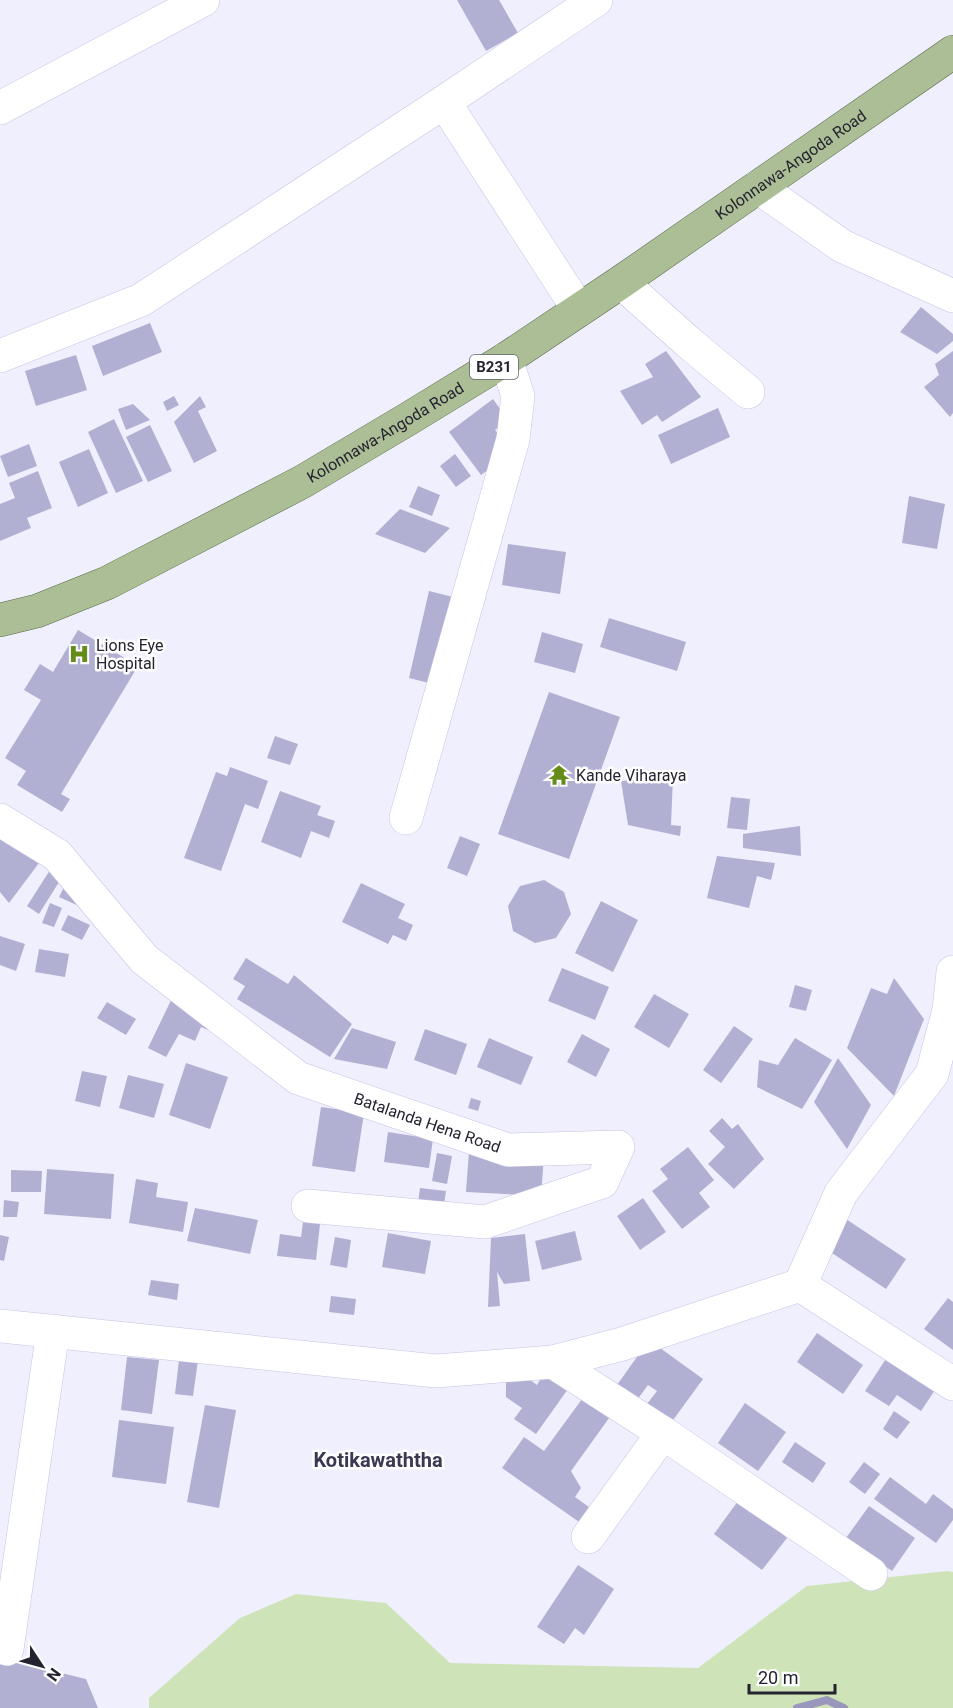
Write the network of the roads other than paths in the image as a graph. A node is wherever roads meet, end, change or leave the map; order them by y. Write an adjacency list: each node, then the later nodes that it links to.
1 (203, 0): 5 (street)
2 (596, 0): 4 (street)
3 (953, 52): 6 (main road, Kolonnawa-Angoda Road / B231)
4 (444, 102): 11 (street); 12 (street)
5 (0, 108)
6 (758, 187): 8 (street); 9 (main road, Kolonnawa-Angoda Road / B231)
7 (953, 277): 8 (street)
8 (913, 278): 10 (street)
9 (621, 282): 11 (main road, Kolonnawa-Angoda Road / B231); 14 (street)
10 (953, 296)
11 (579, 310): 13 (main road, Kolonnawa-Angoda Road / B231)
12 (0, 356)
13 (506, 359): 15 (main road, Kolonnawa-Angoda Road / B231); 16 (street)
14 (748, 392)
15 (0, 620)
16 (406, 818)
17 (0, 820): 19 (street, Batalanda Hena Road)
18 (953, 972): 20 (street)
19 (308, 1206)
20 (800, 1285): 23 (street); 24 (street)
21 (0, 1326): 22 (street)
22 (53, 1331): 23 (street); 28 (street)
23 (553, 1362): 25 (street)
24 (953, 1384)
25 (663, 1433): 26 (street); 27 (street)
26 (588, 1537)
27 (871, 1574)
28 (7, 1649)

